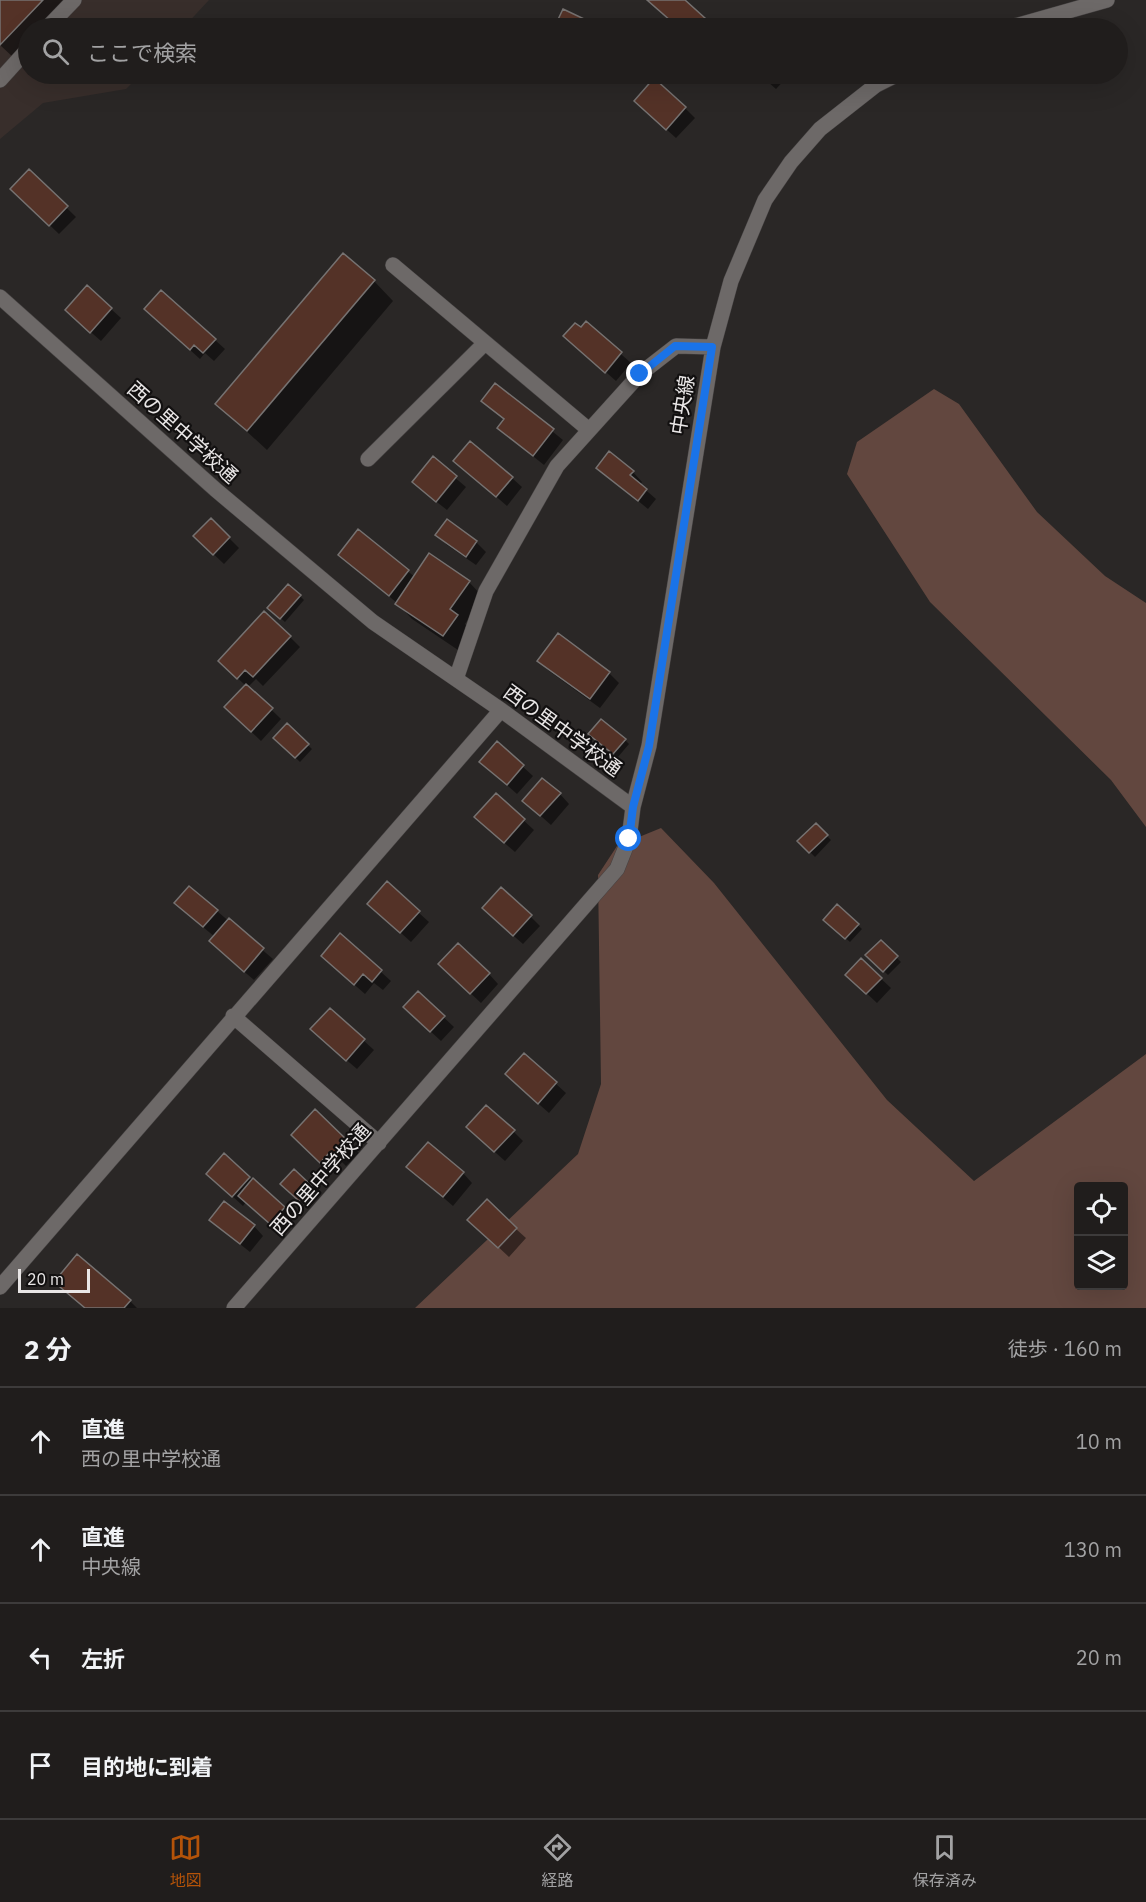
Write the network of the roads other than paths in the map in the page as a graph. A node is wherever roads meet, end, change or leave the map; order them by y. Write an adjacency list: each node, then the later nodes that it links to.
1 (74, 0): 3 (street)
2 (1107, 0): 4 (street)
3 (57, 18)
4 (1043, 18)
5 (18, 60): 6 (street)
6 (0, 80)
7 (878, 84): 11 (street, 中央線)
8 (393, 265): 10 (street)
9 (0, 297): 14 (street, 西の里中学校通)
10 (485, 343): 12 (street); 13 (street)
11 (712, 347): 12 (street); 16 (street, 中央線)
12 (589, 430): 14 (street)
13 (368, 459)
14 (456, 679): 15 (street, 西の里中学校通)
15 (501, 710): 16 (street, 西の里中学校通); 17 (street)
16 (633, 807): 18 (street, 西の里中学校通)
17 (233, 1016): 18 (street); 19 (street)
18 (379, 1143): 20 (street, 西の里中学校通)
19 (0, 1287)
20 (234, 1308)

